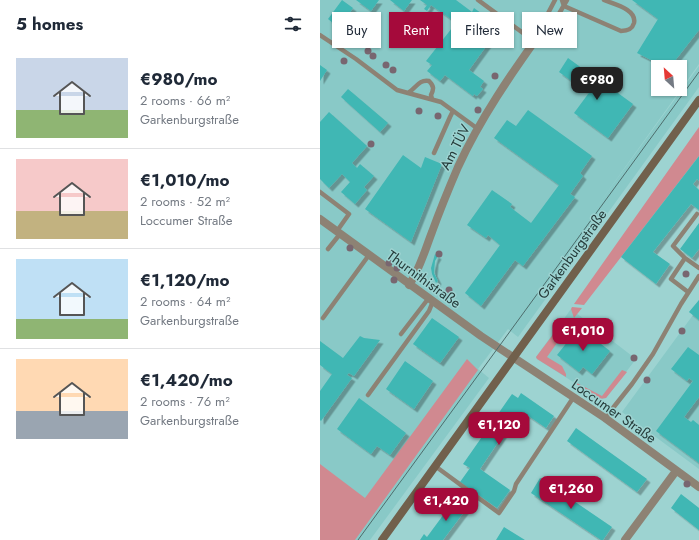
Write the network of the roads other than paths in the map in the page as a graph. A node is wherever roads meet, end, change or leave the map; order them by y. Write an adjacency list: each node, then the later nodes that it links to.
1 (478, 0): 9 (lane)
2 (555, 0): 7 (lane)
3 (562, 0): 6 (lane)
4 (567, 0): 6 (lane)
5 (604, 0): 6 (lane)
6 (564, 6): 8 (lane)
7 (549, 12)
8 (561, 12)
9 (522, 33)
10 (320, 35): 12 (lane)
11 (530, 48): 16 (street, Am TÜV)
12 (408, 93): 13 (lane); 13 (lane)
13 (432, 99): 15 (lane)
14 (699, 100): 32 (main road, Garkenburgstraße)
15 (453, 111): 16 (lane); 17 (lane)
16 (478, 129): 27 (street, Am TÜV)
17 (434, 153)
18 (320, 192): 21 (lane)
19 (697, 214): 24 (lane)
20 (320, 219): 21 (street, Thurnithistraße)
21 (338, 232): 22 (lane); 23 (street, Thurnithistraße)
22 (328, 249)
23 (369, 255): 27 (street, Thurnithistraße); 30 (lane)
24 (685, 258): 25 (lane); 28 (lane)
25 (699, 268)
26 (699, 276): 28 (lane)
27 (409, 285): 29 (street, Thurnithistraße)
28 (688, 292): 35 (lane)
29 (430, 300): 31 (lane); 32 (street, Thurnithistraße); 33 (lane)
30 (323, 318)
31 (402, 334)
32 (513, 358): 34 (street, Loccumer Straße); 36 (main road, Garkenburgstraße)
33 (368, 395)
34 (573, 398): 35 (street, Loccumer Straße); 36 (lane)
35 (605, 418): 37 (street, Loccumer Straße)
36 (435, 466): 39 (main road, Garkenburgstraße)
37 (676, 471): 38 (street, Loccumer Straße); 40 (street)
38 (699, 487)
39 (382, 540)
40 (625, 540)

